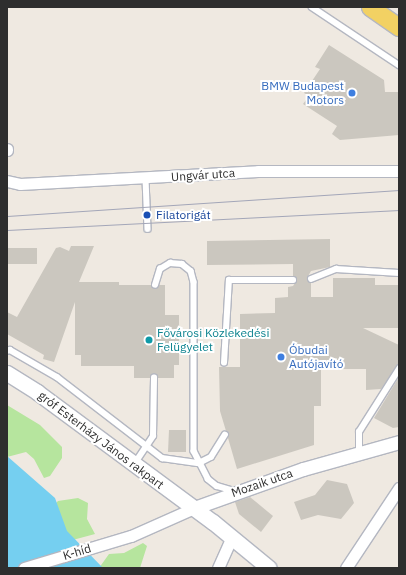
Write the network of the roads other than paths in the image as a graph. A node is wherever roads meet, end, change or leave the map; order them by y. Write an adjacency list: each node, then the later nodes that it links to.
1 (312, 7): 4 (lane)
2 (370, 7): 3 (main road)
3 (399, 27)
4 (399, 64)
5 (399, 171): 6 (street, Ungvár utca)
6 (146, 179): 7 (street, Ungvár utca); 8 (lane)
7 (7, 181)
8 (148, 229)
9 (399, 273): 10 (lane)
10 (311, 279)
11 (293, 280): 14 (lane)
12 (155, 285): 22 (lane)
13 (7, 351): 20 (lane)
14 (224, 363)
15 (399, 369): 21 (lane)
16 (7, 373): 23 (main road, gróf Esterházy János rakpart)
17 (154, 378): 20 (lane)
18 (225, 435): 22 (lane)
19 (399, 445): 21 (street, Mozaik utca)
20 (148, 447): 22 (lane); 23 (lane)
21 (359, 453): 25 (street, Mozaik utca)
22 (199, 463): 25 (lane)
23 (133, 464): 26 (main road, gróf Esterházy János rakpart)
24 (399, 488): 32 (street)
25 (236, 492): 26 (street, Mozaik utca)
26 (194, 508): 27 (street, Mozaik utca); 28 (main road, gróf Esterházy János rakpart)
27 (131, 536): 29 (street, K-híd)
28 (232, 538): 30 (street); 31 (main road, gróf Esterházy János rakpart)
29 (24, 568)
30 (218, 568)
31 (269, 568)
32 (346, 568)

